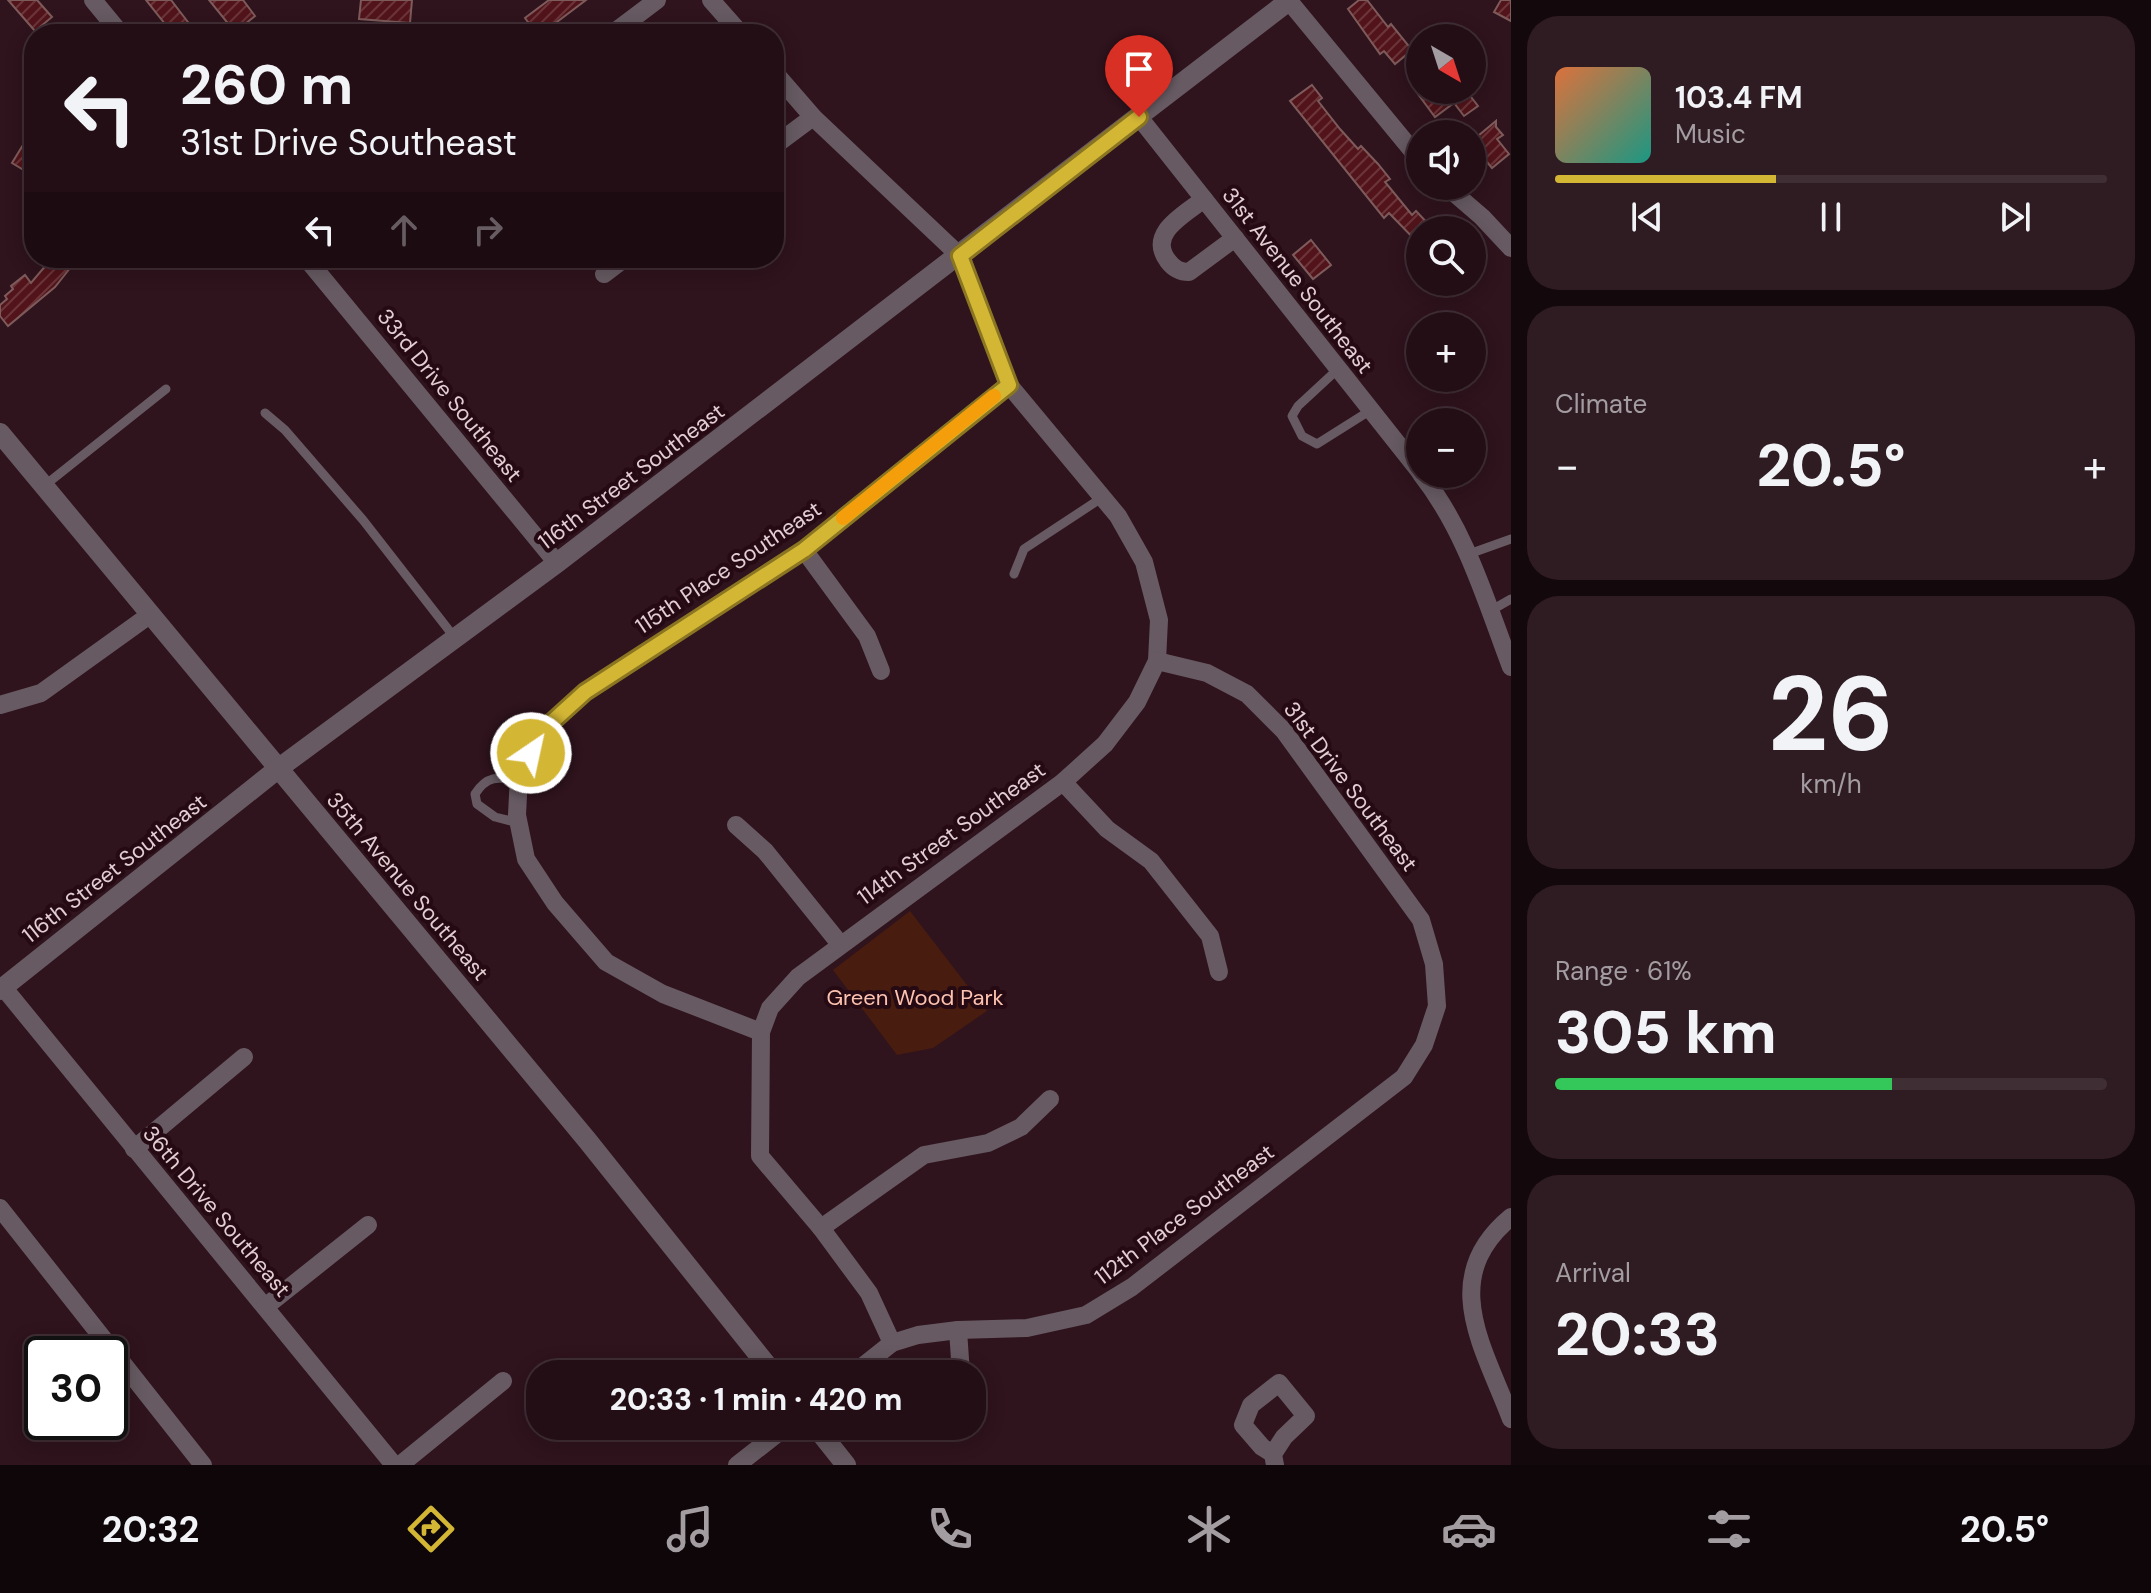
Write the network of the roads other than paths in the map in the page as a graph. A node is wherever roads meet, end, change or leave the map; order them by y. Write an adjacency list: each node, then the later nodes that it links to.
1 (93, 0): 5 (street)
2 (657, 0): 6 (street)
3 (711, 0): 7 (street)
4 (1290, 1): 10 (street, 116th Street Southeast); 12 (street)
5 (113, 24)
6 (625, 24)
7 (732, 24)
8 (784, 84): 9 (street)
9 (813, 117): 11 (street); 17 (street)
10 (1139, 117): 13 (street, 31st Avenue Southeast); 17 (street, 116th Street Southeast)
11 (784, 139)
12 (1406, 143)
13 (1204, 199): 15 (street, 31st Avenue Southeast); 15 (street)
14 (1462, 200): 16 (street)
15 (1235, 238): 21 (street, 31st Avenue Southeast)
16 (1511, 248)
17 (960, 256): 22 (street); 34 (street, 116th Street Southeast)
18 (314, 268): 34 (street, 33rd Drive Southeast)
19 (612, 268): 20 (street)
20 (604, 274)
21 (1338, 369): 24 (street, 31st Avenue Southeast); 24 (lane)
22 (1009, 385): 30 (street); 32 (street, 115th Place Southeast)
23 (166, 389): 28 (lane)
24 (1371, 410): 27 (street, 31st Avenue Southeast)
25 (265, 413): 39 (lane)
26 (0, 433): 28 (street, 35th Avenue Southeast)
27 (1406, 454)
28 (44, 486): 38 (street, 35th Avenue Southeast)
29 (1430, 488): 33 (street, 31st Avenue Southeast)
30 (1103, 497): 35 (lane); 40 (street)
31 (1511, 539): 33 (lane)
32 (804, 550): 42 (street); 45 (street, 115th Place Southeast)
33 (1469, 554): 37 (street, 31st Avenue Southeast)
34 (557, 563): 39 (street, 116th Street Southeast)
35 (1014, 574)
36 (1511, 599): 37 (lane)
37 (1490, 611): 41 (street, 31st Avenue Southeast)
38 (151, 614): 43 (street); 44 (street, 35th Avenue Southeast)
39 (455, 638): 44 (street, 116th Street Southeast)
40 (1157, 661): 46 (street, 114th Street Southeast); 52 (street, 31st Drive Southeast)
41 (1511, 667)
42 (881, 671)
43 (0, 705)
44 (279, 768): 51 (street, 116th Street Southeast); 64 (street, 35th Avenue Southeast)
45 (519, 780): 47 (street, 115th Place Southeast); 47 (lane)
46 (1063, 782): 49 (street, 114th Street Southeast); 50 (street)
47 (518, 819): 53 (street, 115th Place Southeast)
48 (736, 825): 49 (street)
49 (840, 944): 53 (street, 114th Street Southeast)
50 (1219, 972)
51 (2, 988): 56 (street, 36th Drive Southeast)
52 (1437, 1006): 62 (street, 112th Place Southeast)
53 (761, 1032): 60 (street)
54 (244, 1057): 56 (street)
55 (1050, 1099): 60 (street)
56 (134, 1149): 61 (street, 36th Drive Southeast)
57 (0, 1208): 71 (street)
58 (1511, 1217): 68 (street)
59 (368, 1225): 61 (street)
60 (821, 1228): 63 (street)
61 (265, 1307): 72 (street, 36th Drive Southeast)
62 (958, 1330): 63 (street, 112th Place Southeast); 66 (street)
63 (892, 1343): 65 (street, 112th Place Southeast)
64 (763, 1360)
65 (871, 1360)
66 (960, 1360)
67 (503, 1381): 72 (street)
68 (1511, 1419)
69 (769, 1440): 73 (street)
70 (826, 1440): 74 (street)
71 (203, 1465)
72 (397, 1465)
73 (737, 1465)
74 (846, 1465)

